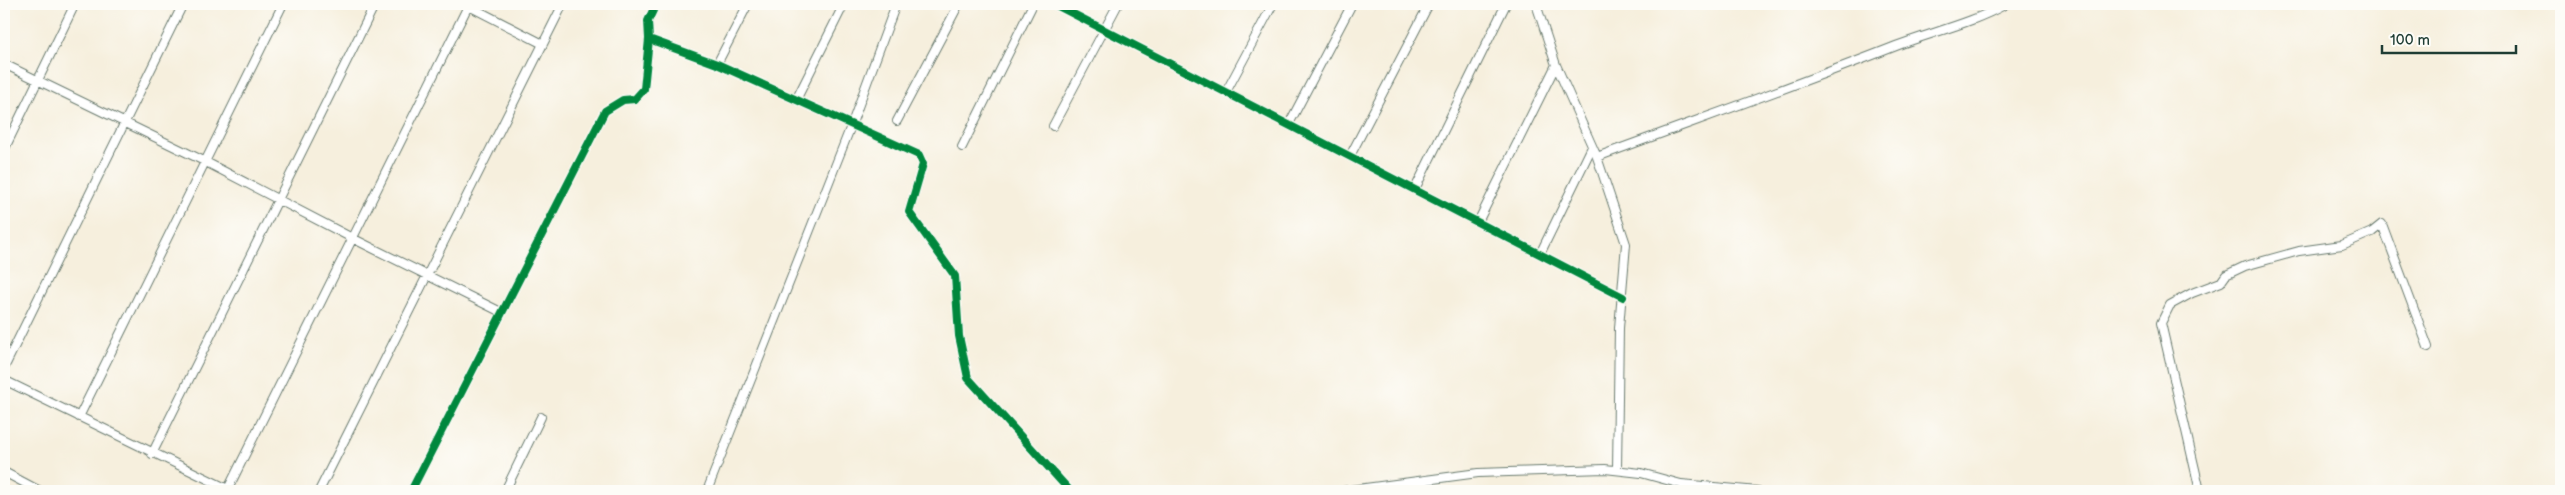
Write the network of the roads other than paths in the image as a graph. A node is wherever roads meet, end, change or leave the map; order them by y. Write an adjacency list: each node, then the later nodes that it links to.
1 (75, 4): 27 (street)
2 (183, 4): 31 (street)
3 (283, 4): 40 (street)
4 (375, 4): 42 (street)
5 (468, 4): 23 (street); 44 (street)
6 (563, 4): 23 (street)
7 (656, 4): 22 (street)
8 (748, 4): 25 (street)
9 (844, 4): 29 (street)
10 (896, 4): 33 (street)
11 (958, 4): 30 (street)
12 (1033, 4): 35 (street)
13 (1054, 4): 21 (street)
14 (1118, 4): 21 (street)
15 (1273, 4): 28 (street)
16 (1352, 4): 32 (street)
17 (1429, 4): 38 (street)
18 (1506, 4): 41 (street)
19 (1536, 4): 26 (street)
20 (2006, 4): 39 (street)
21 (1105, 30): 28 (street); 34 (street)
22 (649, 39): 25 (street); 48 (street)
23 (543, 44): 46 (street)
24 (4, 64): 27 (street)
25 (718, 64): 29 (street)
26 (1556, 65): 36 (street); 43 (street)
27 (37, 80): 31 (street); 37 (street)
28 (1226, 92): 32 (street)
29 (796, 100): 33 (street)
30 (897, 121)
31 (124, 124): 40 (street); 50 (street)
32 (1288, 124): 38 (street)
33 (851, 126): 63 (street); 64 (street)
34 (1053, 126)
35 (962, 147)
36 (1592, 147): 39 (street); 45 (street)
37 (4, 150)
38 (1350, 156): 41 (street)
39 (1597, 157): 47 (street)
40 (204, 161): 42 (street); 52 (street)
41 (1415, 189): 43 (street)
42 (276, 199): 44 (street); 54 (street)
43 (1478, 222): 45 (street)
44 (354, 239): 46 (street); 58 (street)
45 (1540, 254): 47 (street)
46 (428, 274): 48 (street); 60 (street)
47 (1623, 297): 55 (street)
48 (501, 312): 61 (street)
49 (2428, 347): 67 (street)
50 (4, 368)
51 (4, 380): 52 (street)
52 (78, 417): 54 (street)
53 (541, 418): 62 (street)
54 (152, 454): 58 (street)
55 (1617, 469): 65 (street); 66 (street)
56 (4, 472): 57 (street)
57 (30, 489): 59 (street)
58 (230, 490)
59 (40, 491)
60 (319, 491)
61 (411, 491)
62 (505, 491)
63 (707, 491)
64 (1070, 491)
65 (1343, 491)
66 (1758, 491)
67 (2200, 491)

